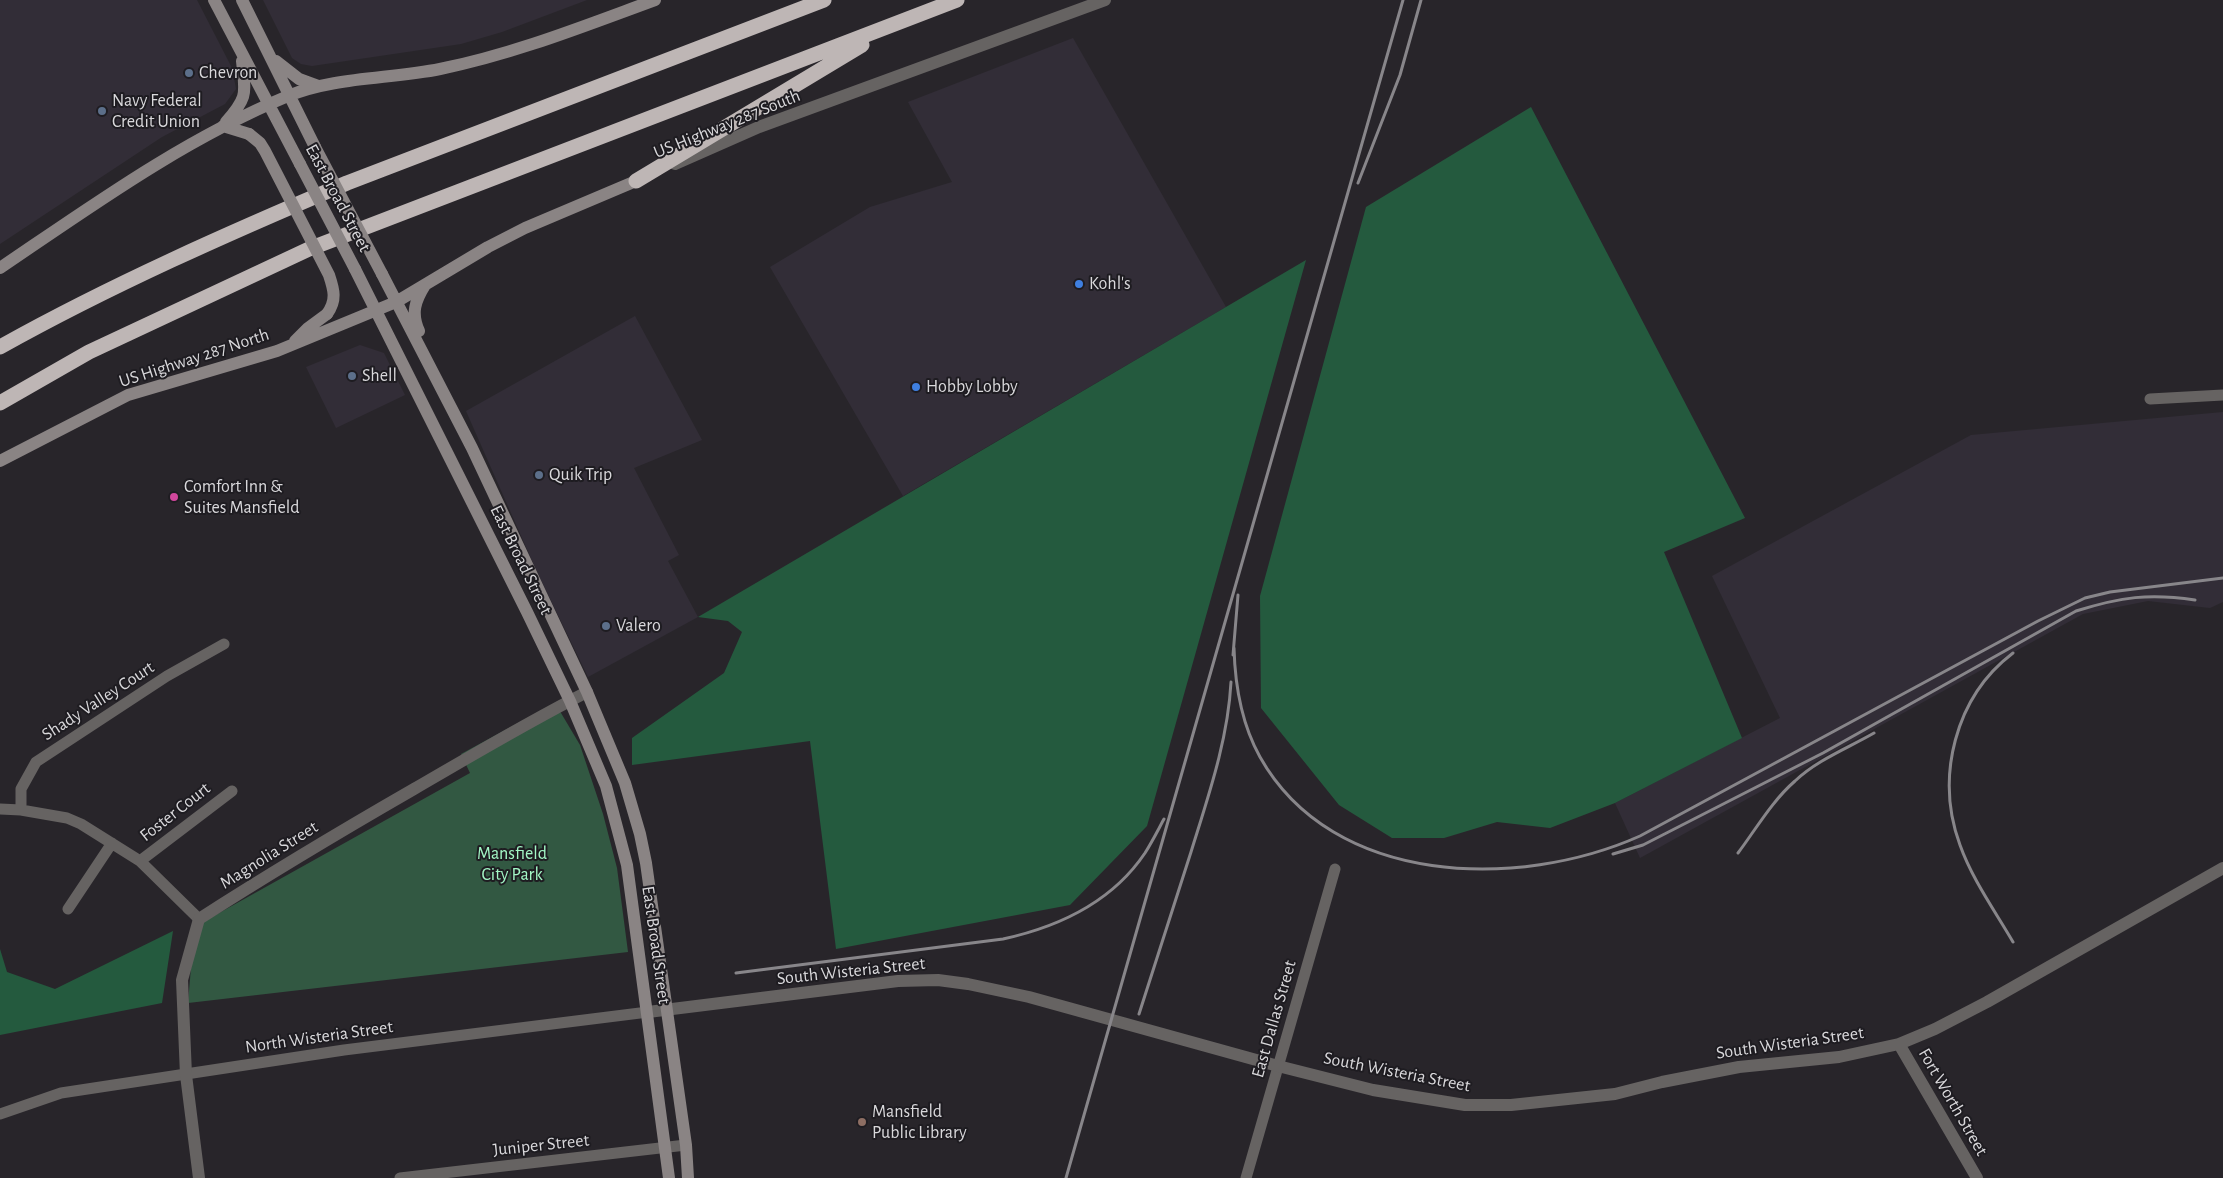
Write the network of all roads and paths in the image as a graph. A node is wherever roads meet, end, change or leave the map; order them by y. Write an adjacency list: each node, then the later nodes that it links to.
1 (214, 0): 8 (main road, East Broad Street)
2 (242, 0): 9 (main road, East Broad Street)
3 (655, 0): 10 (main road)
4 (824, 0): 20 (highway)
5 (957, 0): 7 (highway)
6 (1106, 0): 14 (street, US Highway 287 South)
7 (896, 24): 14 (highway); 24 (highway)
8 (241, 53): 12 (main road, East Broad Street); 13 (main road)
9 (271, 56): 10 (main road); 11 (main road, East Broad Street)
10 (318, 86): 11 (main road)
11 (288, 95): 12 (main road); 17 (main road, East Broad Street, bridge)
12 (269, 105): 13 (main road); 18 (main road, East Broad Street, bridge)
13 (223, 126): 15 (main road); 19 (main road, bridge)
14 (636, 181): 16 (main road, US Highway 287 South)
15 (0, 268)
16 (426, 283): 17 (main road, US Highway 287 South); 21 (main road)
17 (396, 302): 18 (main road, US Highway 287 South); 21 (main road, East Broad Street)
18 (376, 310): 19 (main road, US Highway 287 North); 26 (main road, East Broad Street)
19 (291, 345): 27 (main road, US Highway 287 North)
20 (0, 348)
21 (423, 351): 25 (main road, East Broad Street)
22 (2223, 395): 23 (street)
23 (2150, 399)
24 (0, 403)
25 (472, 448): 26 (main road); 28 (main road, East Broad Street)
26 (451, 458): 29 (main road, East Broad Street)
27 (0, 461)
28 (544, 603): 29 (main road); 31 (main road, East Broad Street)
29 (528, 612): 32 (main road, East Broad Street)
30 (224, 644): 37 (street, Shady Valley Court)
31 (587, 692): 32 (street, Magnolia Street); 33 (main road, East Broad Street)
32 (570, 701): 34 (main road, East Broad Street); 45 (street, Magnolia Street)
33 (625, 783): 34 (main road); 40 (main road, East Broad Street)
34 (606, 786): 41 (main road, East Broad Street)
35 (232, 791): 39 (street, Foster Court)
36 (0, 810): 37 (street)
37 (21, 810): 38 (street)
38 (112, 843): 39 (street); 44 (street)
39 (140, 861): 45 (street)
40 (646, 863): 41 (main road); 46 (main road, East Broad Street)
41 (628, 865): 47 (main road, East Broad Street)
42 (2223, 868): 48 (street, South Wisteria Street)
43 (1334, 869): 49 (street, East Dallas Street)
44 (68, 909)
45 (199, 920): 50 (street)
46 (666, 1010): 47 (street, South Wisteria Street); 49 (street, South Wisteria Street); 52 (main road, East Broad Street)
47 (648, 1012): 50 (street, North Wisteria Street); 53 (main road, East Broad Street)
48 (1899, 1044): 49 (street, South Wisteria Street); 59 (street, Fort Worth Street)
49 (1278, 1066): 58 (street, East Dallas Street)
50 (186, 1075): 51 (street, North Wisteria Street); 54 (street)
51 (0, 1114)
52 (686, 1145): 53 (street, Juniper Street); 57 (main road, East Broad Street)
53 (666, 1148): 55 (street, Juniper Street); 56 (main road, East Broad Street)
54 (199, 1178)
55 (400, 1178)
56 (669, 1178)
57 (688, 1178)
58 (1246, 1178)
59 (1977, 1178)

